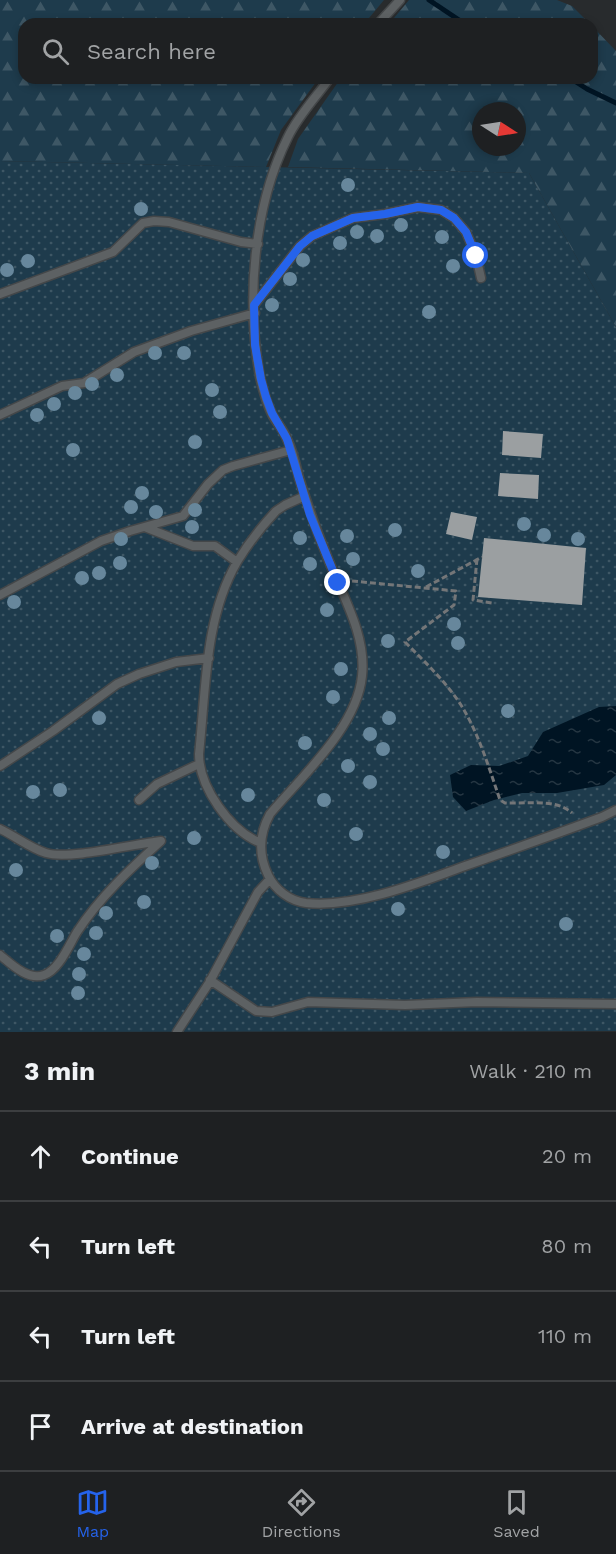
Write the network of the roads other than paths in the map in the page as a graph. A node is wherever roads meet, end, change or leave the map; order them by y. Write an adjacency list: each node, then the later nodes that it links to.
1 (400, 0): 2 (lane)
2 (384, 18)
3 (326, 84): 4 (lane)
4 (258, 244): 6 (lane); 7 (lane)
5 (480, 278): 7 (lane)
6 (0, 294)
7 (254, 309): 8 (lane); 9 (lane)
8 (0, 415)
9 (291, 450): 10 (lane); 11 (lane)
10 (305, 496): 12 (lane); 20 (lane)
11 (147, 528): 12 (lane); 13 (lane)
12 (237, 562): 14 (lane)
13 (0, 595)
14 (209, 658): 15 (lane); 16 (lane)
15 (199, 764): 17 (lane); 20 (lane)
16 (0, 766)
17 (139, 800)
18 (616, 810): 21 (lane)
19 (0, 829): 22 (lane)
20 (261, 843): 21 (lane)
21 (270, 879): 23 (lane)
22 (0, 955)
23 (210, 980): 24 (lane); 25 (lane)
24 (616, 1004)
25 (177, 1032)

